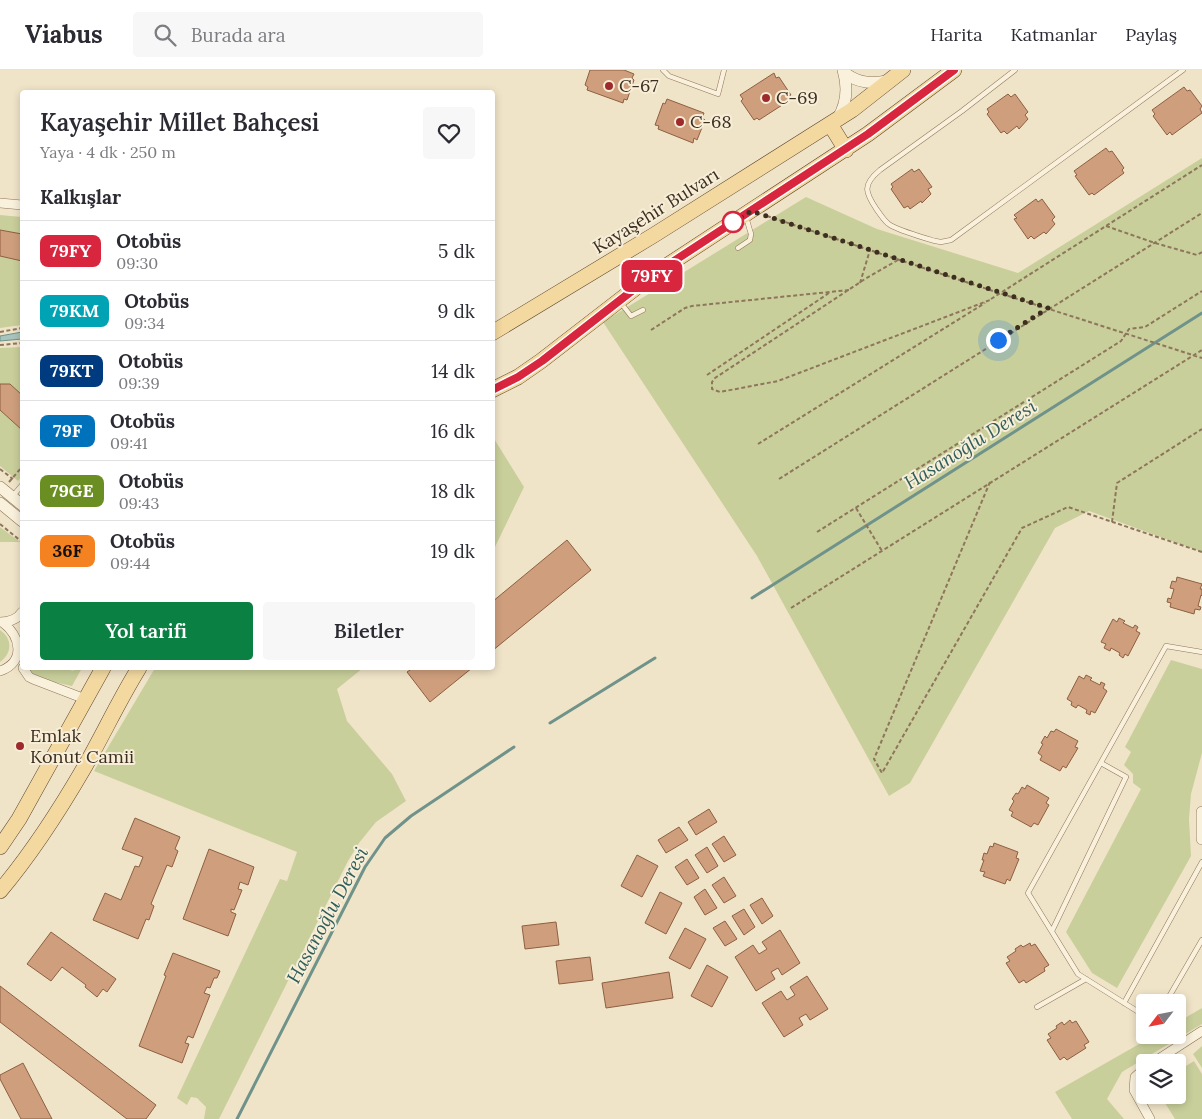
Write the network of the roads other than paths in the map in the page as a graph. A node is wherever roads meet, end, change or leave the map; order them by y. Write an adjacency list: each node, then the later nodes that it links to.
1 (663, 70): 2 (lane)
2 (724, 70)
3 (903, 70): 8 (main road, Kayaşehir Bulvarı)
4 (954, 70): 10 (main road)
5 (1015, 70): 6 (lane)
6 (1183, 70)
7 (844, 71): 8 (street); 9 (street)
8 (890, 80): 9 (main road, Kayaşehir Bulvarı)
9 (834, 121): 10 (main road); 17 (main road, Kayaşehir Bulvarı)
10 (846, 150): 13 (main road)
11 (0, 203): 12 (street)
12 (20, 205)
13 (748, 213): 14 (lane); 15 (main road)
14 (738, 248)
15 (619, 300): 16 (lane); 18 (main road)
16 (643, 310)
17 (495, 331)
18 (495, 388)
19 (20, 487): 21 (lane)
20 (1, 488): 21 (street)
21 (12, 497): 23 (street)
22 (0, 503): 24 (street)
23 (20, 503)
24 (20, 519)
25 (20, 614): 26 (street)
26 (1, 622): 27 (street)
27 (17, 651): 29 (street); 33 (street)
28 (1202, 652): 35 (lane)
29 (20, 658)
30 (25, 670): 34 (street)
31 (102, 670): 34 (main road)
32 (138, 670): 40 (main road)
33 (0, 671)
34 (85, 699): 38 (main road)
35 (1101, 763): 41 (lane); 41 (lane)
36 (1202, 812): 37 (street)
37 (1202, 839)
38 (0, 847)
39 (1202, 862): 45 (lane)
40 (0, 891)
41 (1052, 931): 43 (lane)
42 (1202, 940): 44 (lane)
43 (1086, 978): 45 (lane); 46 (lane)
44 (1171, 994)
45 (1124, 1003): 47 (lane)
46 (1038, 1008)
47 (1136, 1010)
48 (1202, 1031): 49 (street)
49 (1166, 1054)
50 (1136, 1076): 51 (street)
51 (1136, 1094)
52 (1142, 1104): 53 (street)
53 (1150, 1119)

